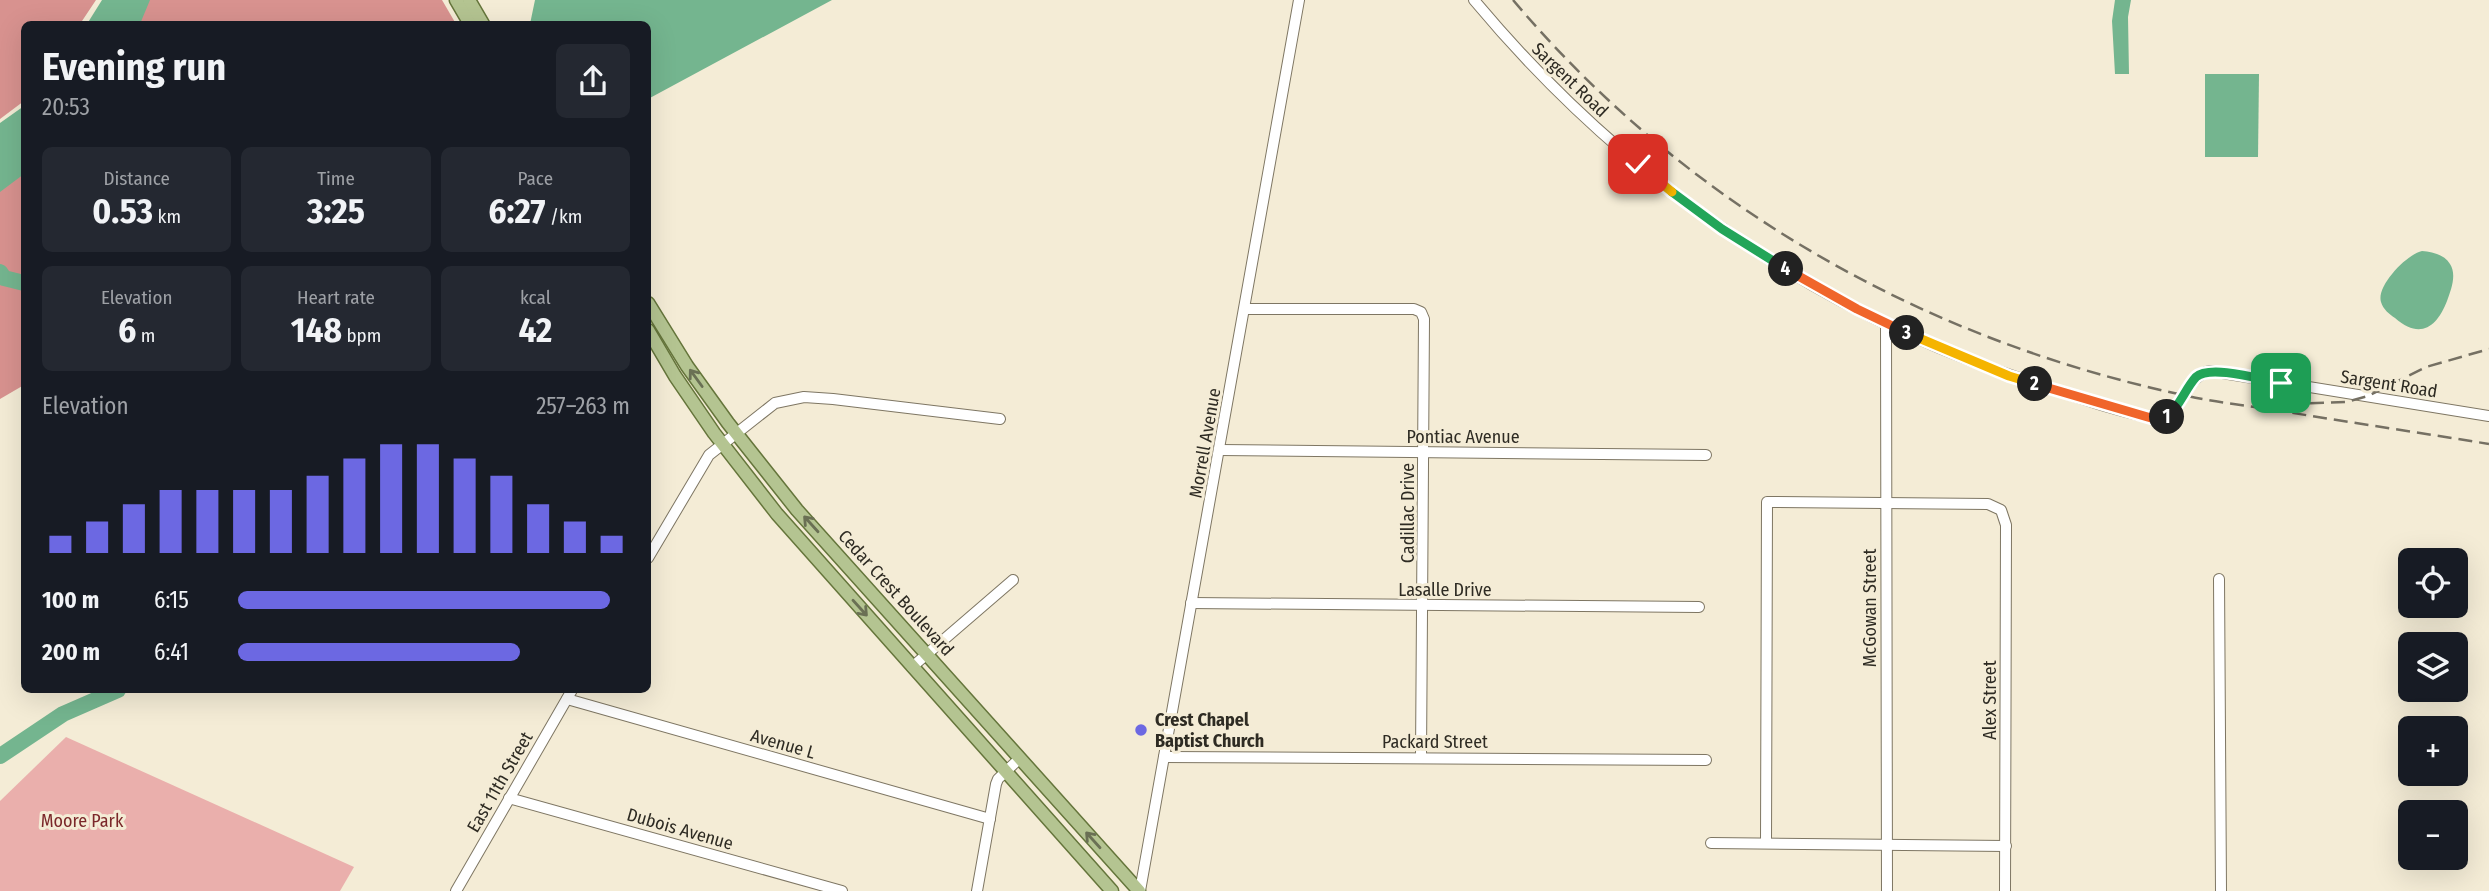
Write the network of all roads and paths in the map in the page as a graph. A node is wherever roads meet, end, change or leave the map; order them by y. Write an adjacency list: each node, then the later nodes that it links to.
1 (456, 0): 5 (main road)
2 (469, 0): 6 (main road)
3 (1299, 0): 8 (street, Morrell Avenue)
4 (1474, 0): 9 (street, Sargent Road)
5 (468, 21)
6 (481, 21)
7 (651, 308): 13 (main road, Cedar Crest Boulevard, one-way to 7)
8 (1245, 309): 15 (street, Morrell Avenue); 16 (street, Cadillac Drive)
9 (1886, 324): 11 (street, Sargent Road); 18 (street, McGowan Street)
10 (651, 335): 14 (main road, Cedar Crest Boulevard)
11 (2489, 416)
12 (1000, 419): 13 (street)
13 (736, 433): 14 (street); 25 (main road, Cedar Crest Boulevard, one-way to 13)
14 (722, 443): 19 (street); 26 (main road, Cedar Crest Boulevard, one-way to 26)
15 (1220, 450): 16 (street, Pontiac Avenue); 22 (street, Morrell Avenue)
16 (1424, 452): 17 (street, Pontiac Avenue); 23 (street, Cadillac Drive)
17 (1706, 454)
18 (1886, 503): 36 (street); 37 (street, McGowan Street); 38 (street, Alex Street)
19 (651, 553)
20 (2219, 579): 46 (street)
21 (1013, 580): 25 (street)
22 (1191, 603): 23 (street, Lasalle Drive); 28 (street, Morrell Avenue)
23 (1424, 605): 24 (street, Lasalle Drive); 30 (street, Cadillac Drive)
24 (1699, 607)
25 (927, 653): 26 (street); 29 (main road, Cedar Crest Boulevard)
26 (912, 667): 32 (main road, Cedar Crest Boulevard)
27 (569, 694): 33 (street, East 11th Street); 34 (street, Avenue L)
28 (1164, 757): 30 (street, Packard Street); 43 (street, Morrell Avenue)
29 (1020, 758): 32 (street); 43 (main road, Cedar Crest Boulevard, one-way to 29)
30 (1421, 758): 31 (street, Packard Street)
31 (1706, 760)
32 (1005, 771): 34 (street); 42 (main road, Cedar Crest Boulevard)
33 (509, 798): 39 (street, East 11th Street); 40 (street, Dubois Avenue)
34 (990, 819): 41 (street)
35 (1711, 843): 36 (street)
36 (1766, 843): 37 (street)
37 (1886, 845): 38 (street); 44 (street, McGowan Street)
38 (2006, 846): 45 (street, Alex Street)
39 (456, 891)
40 (842, 891)
41 (977, 891)
42 (1112, 891)
43 (1139, 891)
44 (1887, 891)
45 (2005, 891)
46 (2221, 891)

